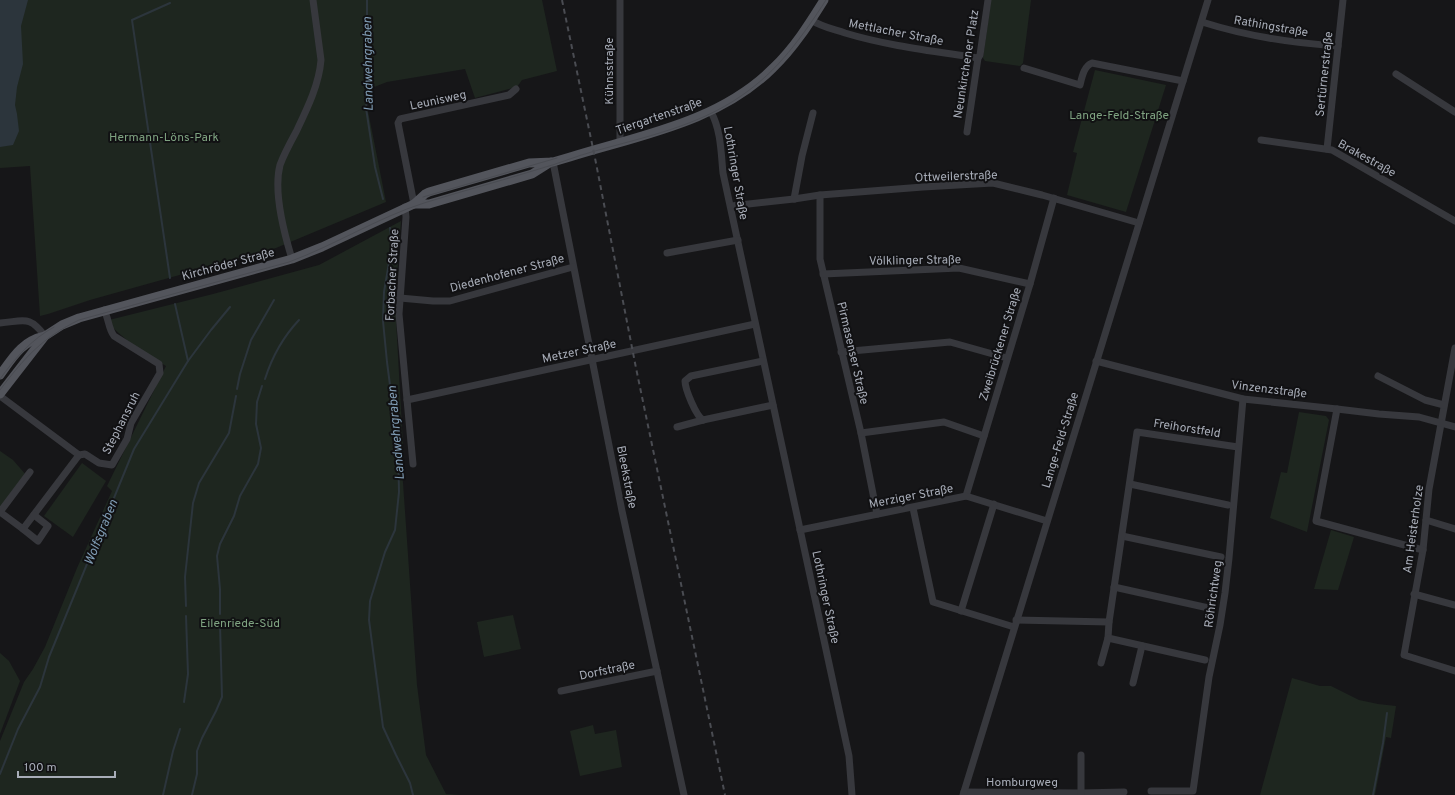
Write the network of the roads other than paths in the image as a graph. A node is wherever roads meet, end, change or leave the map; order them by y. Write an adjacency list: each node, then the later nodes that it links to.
1 (313, 0): 33 (street)
2 (620, 0): 20 (street, Kühnsstraße)
3 (824, 0): 7 (main road, Tiergartenstraße)
4 (988, 0): 10 (street, Neunkirchener Platz)
5 (1208, 0): 8 (street, Lange-Feld-Straße)
6 (1342, 0): 9 (street, Sertürnerstraße)
7 (811, 20): 10 (street, Mettlacher Straße); 15 (main road, Tiergartenstraße)
8 (1202, 22): 9 (street, Rathingstraße); 13 (street, Lange-Feld-Straße)
9 (1338, 46): 21 (street, Sertürnerstraße)
10 (978, 58): 18 (street, Neunkirchener Platz)
11 (1024, 68): 13 (street)
12 (1396, 74): 16 (street)
13 (1183, 81): 30 (street, Lange-Feld-Straße)
14 (516, 89): 26 (street, Leunisweg)
15 (711, 112): 20 (main road, Tiergartenstraße); 27 (street, Lothringer Straße)
16 (1455, 112)
17 (813, 113): 25 (street)
18 (966, 132)
19 (1260, 140): 21 (street, Brakestraße)
20 (620, 142): 22 (main road, Tiergartenstraße)
21 (1327, 149): 29 (street, Brakestraße)
22 (553, 162): 26 (main road, Tiergartenstraße); 34 (street, Bleekstraße)
23 (820, 195): 24 (street, Ottweilerstraße); 25 (street, Ottweilerstraße); 35 (street, Pirmasenser Straße)
24 (1054, 198): 30 (street, Ottweilerstraße); 36 (street, Zweibrückener Straße)
25 (794, 200): 27 (street, Ottweilerstraße)
26 (414, 204): 28 (main road, Kirchröder Straße)
27 (731, 206): 31 (street, Lothringer Straße)
28 (405, 207): 33 (main road, Kirchröder Straße); 37 (street, Forbacher Straße)
29 (1455, 221)
30 (1139, 223): 47 (street, Lange-Feld-Straße)
31 (738, 240): 32 (street); 40 (street, Lothringer Straße)
32 (668, 253)
33 (292, 259): 38 (main road, Kirchröder Straße)
34 (573, 267): 37 (street, Diedenhofener Straße); 45 (street, Bleekstraße)
35 (823, 274): 36 (street, Völklinger Straße); 43 (street, Pirmasenser Straße)
36 (1030, 284): 44 (street, Zweibrückener Straße)
37 (400, 298): 52 (street, Forbacher Straße)
38 (104, 310): 41 (main road, Kirchröder Straße); 63 (street, Stephansruh)
39 (0, 323): 41 (street)
40 (755, 324): 45 (street, Metzer Straße); 46 (street, Lothringer Straße)
41 (45, 336): 48 (main road, Kirchröder Straße); 50 (main road, Kirchröder Straße)
42 (1455, 348): 54 (street, Am Heisterholze)
43 (841, 352): 44 (street); 60 (street, Pirmasenser Straße)
44 (1007, 358): 61 (street, Zweibrückener Straße)
45 (592, 360): 52 (street, Metzer Straße); 94 (street, Bleekstraße)
46 (763, 361): 53 (street, Lothringer Straße); 56 (street)
47 (1096, 361): 51 (street, Vinzenzstraße); 75 (street, Lange-Feld-Straße)
48 (0, 375)
49 (1378, 376): 54 (street)
50 (0, 395): 63 (street, Stephansruh)
51 (1243, 399): 55 (street, Vinzenzstraße); 62 (street, Röhrichtweg)
52 (407, 400): 64 (street, Forbacher Straße)
53 (773, 405): 56 (street); 78 (street, Lothringer Straße)
54 (1444, 405): 57 (street, Am Heisterholze)
55 (1337, 409): 57 (street, Vinzenzstraße); 80 (street)
56 (703, 420): 58 (street)
57 (1441, 423): 59 (street, Vinzenzstraße); 74 (street, Am Heisterholze)
58 (677, 427)
59 (1455, 427)
60 (860, 433): 61 (street); 72 (street, Pirmasenser Straße)
61 (984, 436): 67 (street, Zweibrückener Straße)
62 (1238, 447): 66 (street, Freihorstfeld); 102 (street, Röhrichtweg)
63 (79, 455): 73 (street)
64 (414, 464)
65 (30, 472): 71 (street)
66 (1130, 484): 69 (street); 79 (street, Freihorstfeld)
67 (966, 496): 68 (street, Merziger Straße); 70 (street, Merziger Straße)
68 (994, 504): 75 (street, Merziger Straße); 86 (street)
69 (1228, 505)
70 (913, 508): 72 (street, Merziger Straße); 86 (street)
71 (0, 512): 76 (street)
72 (876, 514): 78 (street, Merziger Straße)
73 (34, 515): 76 (street); 76 (street)
74 (1426, 520): 77 (street); 80 (street, Am Heisterholze)
75 (1047, 521): 88 (street, Lange-Feld-Straße)
76 (22, 529)
77 (1455, 529)
78 (800, 530): 104 (street, Lothringer Straße)
79 (1122, 536): 81 (street); 82 (street, Freihorstfeld)
80 (1423, 550): 83 (street, Am Heisterholze)
81 (1221, 557)
82 (1114, 587): 85 (street); 87 (street, Freihorstfeld)
83 (1414, 594): 84 (street); 93 (street, Am Heisterholze)
84 (1455, 605)
85 (1213, 609)
86 (962, 611): 88 (street)
87 (1109, 622): 88 (street); 89 (street, Freihorstfeld)
88 (1015, 624): 100 (street, Lange-Feld-Straße)
89 (1108, 638): 90 (street); 92 (street, Freihorstfeld)
90 (1142, 646): 91 (street); 95 (street)
91 (1205, 660)
92 (1102, 663)
93 (1455, 670)
94 (657, 671): 96 (street, Dorfstraße); 103 (street, Bleekstraße)
95 (1133, 683)
96 (561, 691)
97 (1081, 755): 101 (street)
98 (1151, 791): 102 (street, Röhrichtweg)
99 (1124, 792): 101 (street, Homburgweg)
100 (963, 793): 101 (street, Homburgweg)
101 (1081, 793)
102 (1193, 793)
103 (684, 795)
104 (852, 795)

